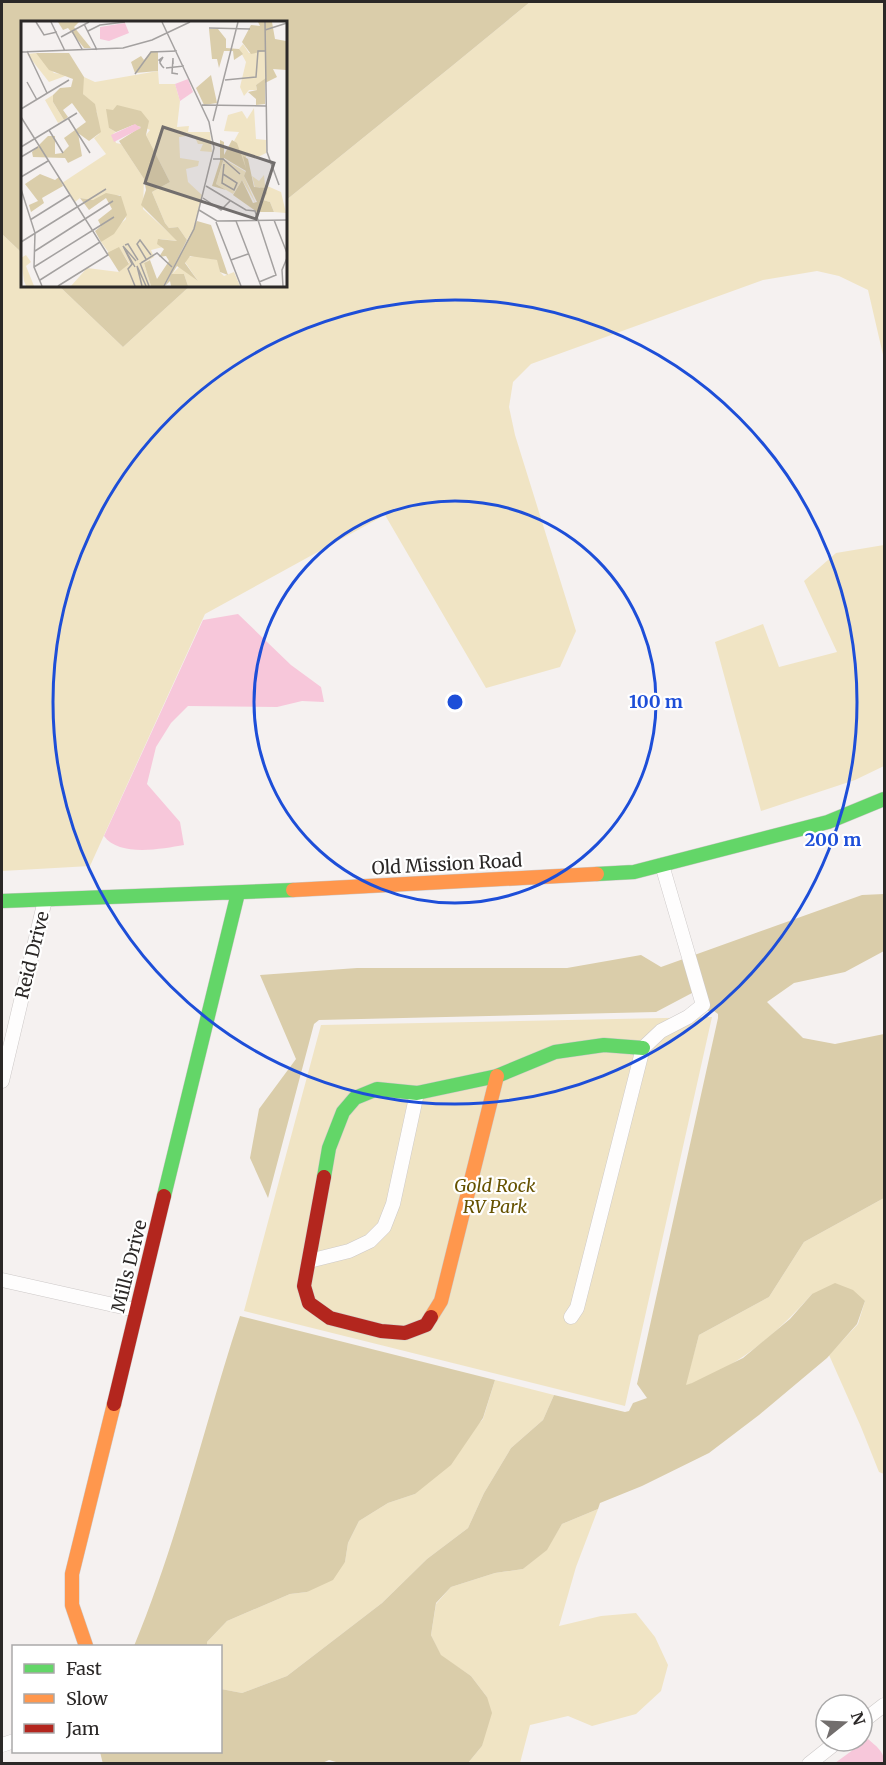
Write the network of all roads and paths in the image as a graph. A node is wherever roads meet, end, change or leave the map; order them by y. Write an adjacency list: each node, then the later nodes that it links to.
1 (885, 799): 2 (street, Old Mission Road)
2 (662, 864): 3 (street, Old Mission Road); 6 (street)
3 (238, 893): 4 (street, Old Mission Road); 12 (street, Mills Drive)
4 (45, 900): 5 (street, Old Mission Road); 8 (street, Reid Drive)
5 (2, 902)
6 (643, 1048): 7 (street); 13 (street)
7 (496, 1076): 9 (street); 10 (street)
8 (2, 1081)
9 (417, 1093): 10 (street); 10 (street)
10 (309, 1261)
11 (2, 1280): 12 (street)
12 (136, 1310): 14 (street, Mills Drive)
13 (571, 1317)
14 (85, 1645)
15 (822, 1753): 16 (street)
16 (808, 1764)

